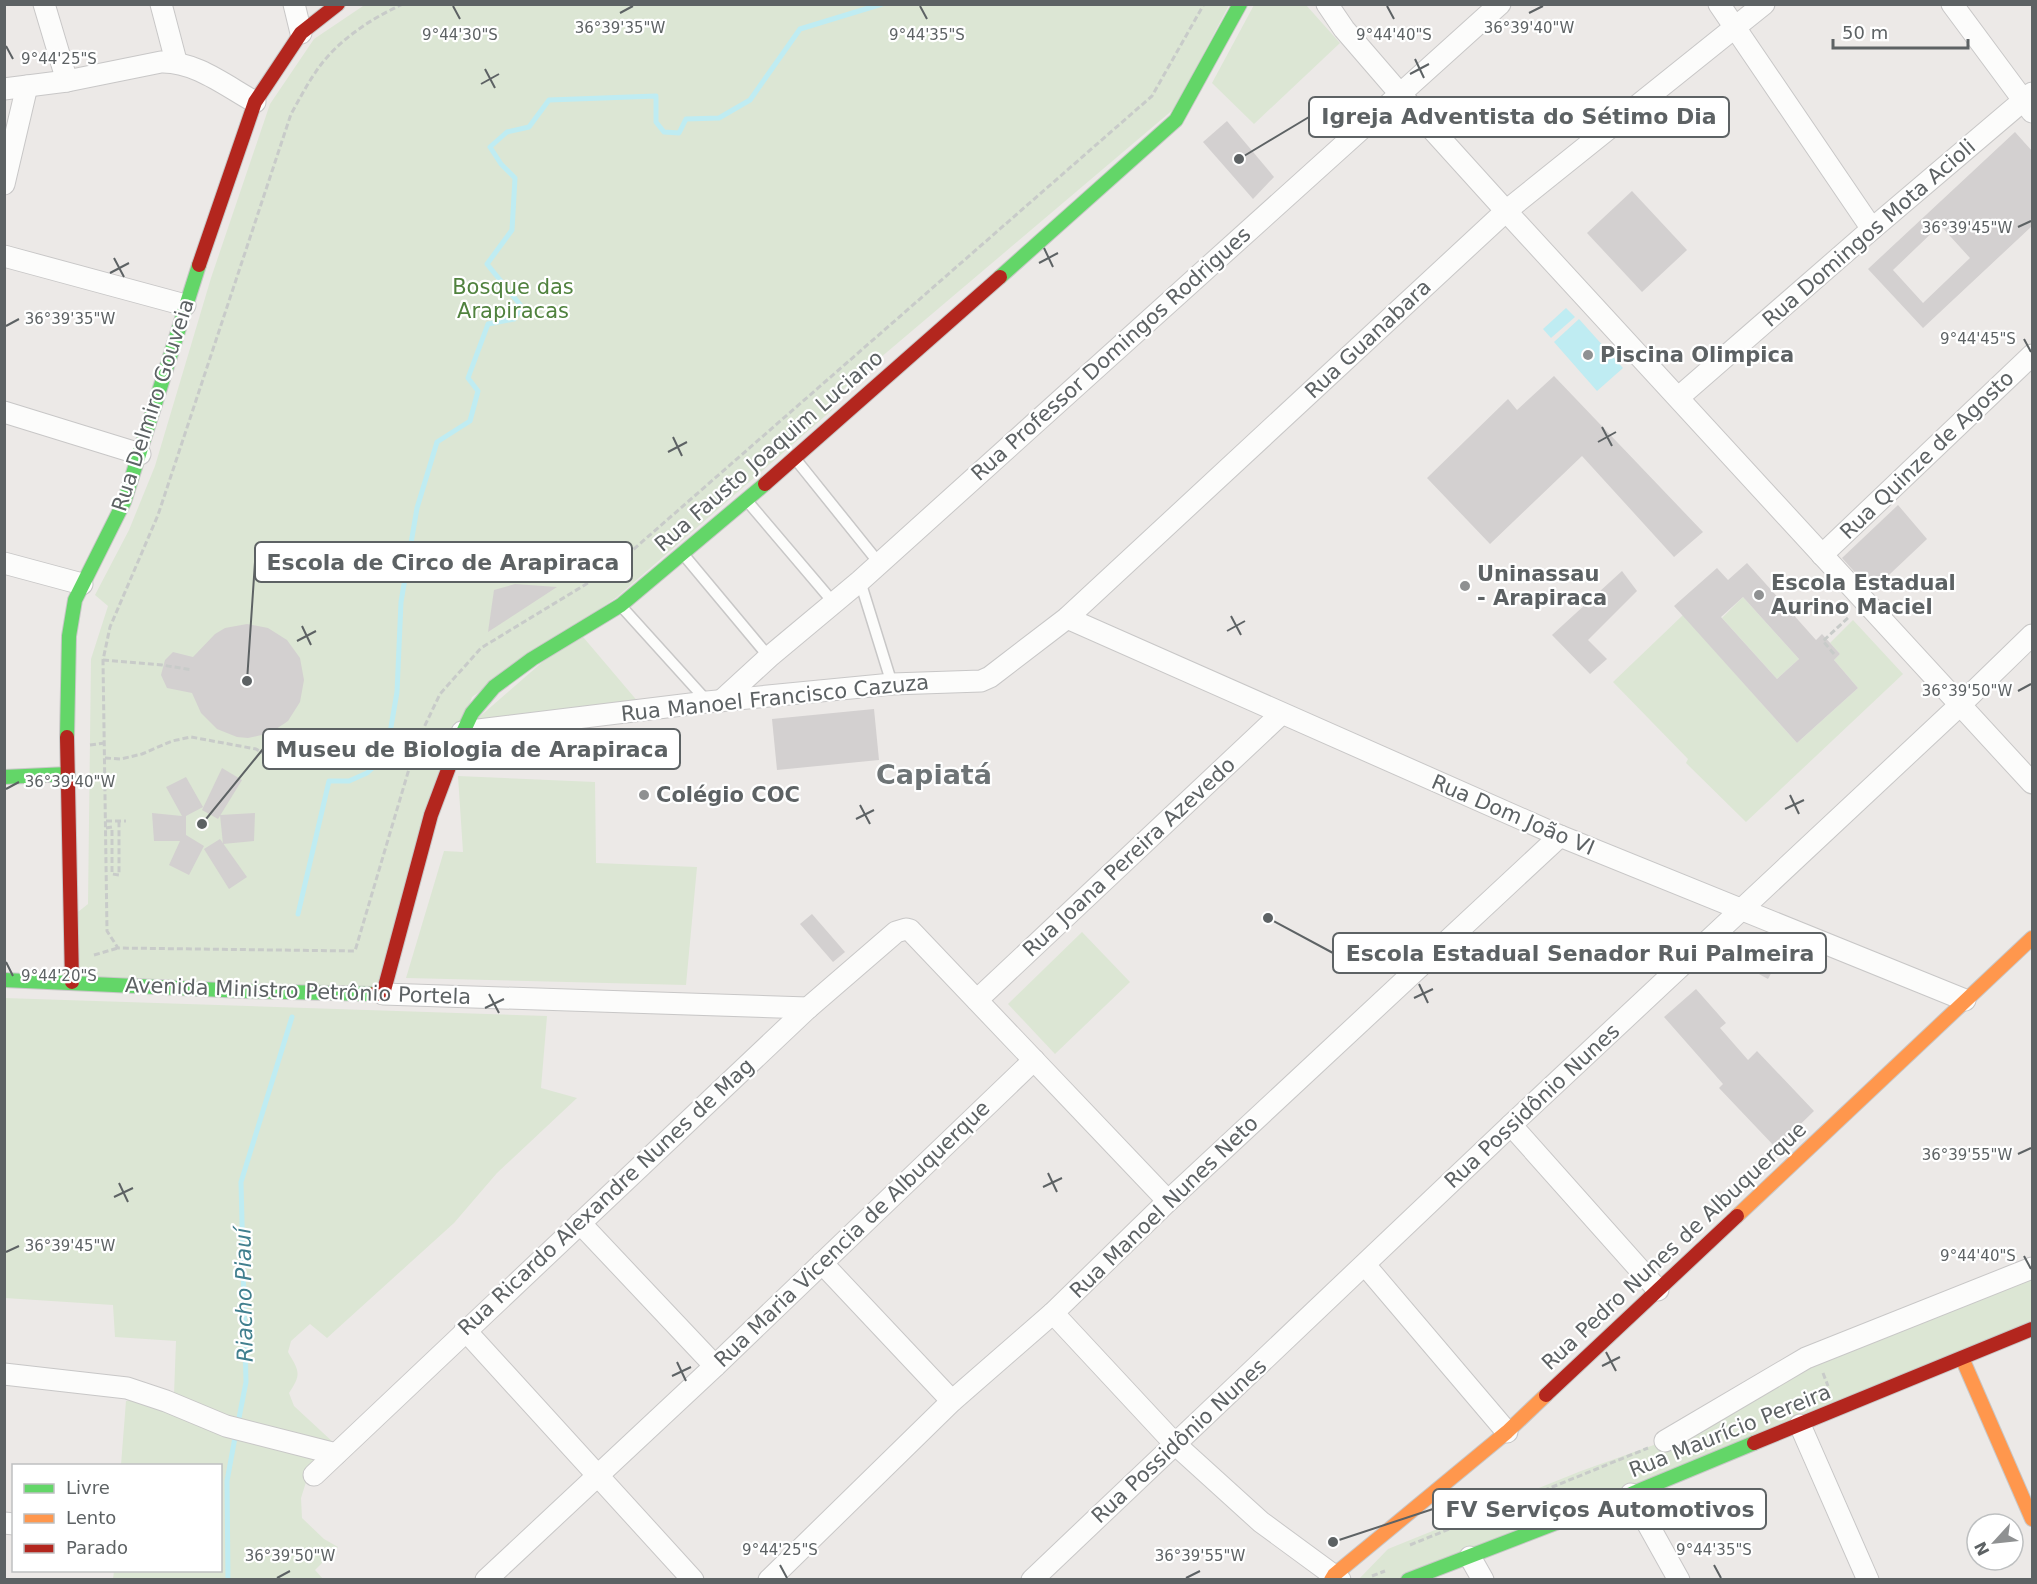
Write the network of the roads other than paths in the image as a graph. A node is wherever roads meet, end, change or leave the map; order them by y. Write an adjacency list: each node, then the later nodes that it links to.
1 (44, 4): 14 (street)
2 (161, 4): 13 (street)
3 (294, 4): 12 (street)
4 (338, 4): 12 (street, Rua Delmiro Gouveia)
5 (1240, 4): 29 (street, Rua Fausto Joaquim Luciano)
6 (1327, 4): 17 (street)
7 (1500, 4): 17 (street, Rua Professor Domingos Rodrigues)
8 (1719, 4): 11 (street)
9 (1764, 4): 11 (street, Rua Guanabara)
10 (1952, 4): 19 (street)
11 (1735, 29): 21 (street, Rua Guanabara); 22 (street)
12 (301, 33): 18 (street, Rua Delmiro Gouveia)
13 (176, 61): 14 (street); 18 (street)
14 (67, 81): 15 (street)
15 (27, 86): 16 (street); 20 (street)
16 (4, 89)
17 (1401, 95): 21 (street); 34 (street, Rua Professor Domingos Rodrigues)
18 (255, 102): 24 (street, Rua Delmiro Gouveia)
19 (2029, 103): 22 (street, Rua Domingos Mota Acioli)
20 (4, 184)
21 (1506, 211): 26 (street); 39 (street, Rua Guanabara)
22 (1872, 229): 26 (street, Rua Domingos Mota Acioli)
23 (4, 256): 24 (street)
24 (185, 305): 28 (street, Rua Delmiro Gouveia)
25 (2032, 355): 32 (street, Rua Quinze de Agosto)
26 (1679, 397): 32 (street)
27 (4, 412): 28 (street)
28 (140, 454): 36 (street, Rua Delmiro Gouveia)
29 (795, 459): 30 (street, Rua Fausto Joaquim Luciano); 34 (lane)
30 (745, 500): 31 (street, Rua Fausto Joaquim Luciano); 37 (lane)
31 (682, 554): 38 (street, Rua Fausto Joaquim Luciano); 41 (lane)
32 (1822, 555): 45 (street)
33 (4, 563): 36 (street)
34 (879, 563): 35 (street, Rua Professor Domingos Rodrigues)
35 (860, 581): 37 (street, Rua Professor Domingos Rodrigues); 43 (lane)
36 (82, 584): 48 (street, Rua Delmiro Gouveia)
37 (833, 602): 41 (street, Rua Professor Domingos Rodrigues)
38 (621, 605): 44 (lane); 47 (street, Rua Fausto Joaquim Luciano)
39 (1066, 618): 42 (street, Rua Guanabara); 46 (street, Rua Dom João VI)
40 (2032, 634): 45 (street, Rua Possidônio Nunes)
41 (769, 657): 44 (street, Rua Professor Domingos Rodrigues)
42 (981, 681): 43 (street, Rua Manoel Francisco Cazuza)
43 (892, 684): 44 (street, Rua Manoel Francisco Cazuza)
44 (714, 702): 47 (street, Rua Manoel Francisco Cazuza)
45 (1960, 705): 50 (street); 52 (street, Rua Possidônio Nunes)
46 (1281, 714): 51 (street, Rua Dom João VI); 57 (street, Rua Joana Pereira Azevedo)
47 (462, 732): 56 (street, Rua Fausto Joaquim Luciano)
48 (68, 774): 49 (street); 55 (street, Rua Delmiro Gouveia)
49 (4, 777)
50 (2032, 783)
51 (1560, 836): 52 (street, Rua Dom João VI); 62 (street, Rua Manoel Nunes Neto)
52 (1740, 910): 58 (street, Rua Dom João VI); 61 (street, Rua Possidônio Nunes)
53 (2032, 938): 58 (street, Rua Pedro Nunes de Albuquerque)
54 (4, 980): 55 (street, Avenida Ministro Petrônio Portela)
55 (72, 982): 56 (street, Avenida Ministro Petrônio Portela)
56 (383, 994): 59 (street, Avenida Ministro Petrônio Portela)
57 (977, 1000): 59 (street, Rua Ricardo Alexandre Nunes de Mag); 60 (street)
58 (1965, 1000): 67 (street, Rua Pedro Nunes de Albuquerque)
59 (808, 1008): 63 (street, Rua Ricardo Alexandre Nunes de Mag)
60 (1034, 1060): 62 (street); 64 (street, Rua Maria Vicencia de Albuquerque)
61 (1511, 1125): 65 (street, Rua Possidônio Nunes); 67 (street)
62 (1168, 1201): 68 (street, Rua Manoel Nunes Neto)
63 (580, 1223): 70 (street, Rua Ricardo Alexandre Nunes de Mag); 72 (street)
64 (822, 1263): 72 (street, Rua Maria Vicencia de Albuquerque); 74 (street)
65 (1365, 1265): 76 (street); 78 (street, Rua Possidônio Nunes)
66 (2032, 1268): 77 (street)
67 (1658, 1290): 76 (street, Rua Pedro Nunes de Albuquerque)
68 (1053, 1313): 74 (street, Rua Manoel Nunes Neto); 78 (street)
69 (2032, 1329): 71 (street, Rua Maurício Pereira)
70 (465, 1330): 79 (street, Rua Ricardo Alexandre Nunes de Mag); 81 (street)
71 (1962, 1358): 75 (street, Rua Maurício Pereira); 83 (street)
72 (715, 1366): 81 (street, Rua Maria Vicencia de Albuquerque)
73 (4, 1374): 79 (street)
74 (951, 1401): 88 (street, Rua Manoel Nunes Neto)
75 (1800, 1425): 82 (street, Rua Maurício Pereira); 93 (street)
76 (1507, 1432): 85 (street, Rua Pedro Nunes de Albuquerque)
77 (1665, 1441)
78 (1175, 1444): 85 (street); 89 (street, Rua Possidônio Nunes)
79 (336, 1454): 80 (street, Rua Ricardo Alexandre Nunes de Mag)
80 (314, 1475)
81 (596, 1475): 86 (street, Rua Maria Vicencia de Albuquerque); 87 (street)
82 (1631, 1494): 84 (street, Rua Maurício Pereira); 92 (street)
83 (2032, 1519)
84 (1470, 1557): 90 (street, Rua Maurício Pereira); 91 (street)
85 (1335, 1578)
86 (486, 1580)
87 (693, 1580)
88 (769, 1580)
89 (1032, 1580)
90 (1408, 1580)
91 (1483, 1580)
92 (1679, 1580)
93 (1868, 1580)

